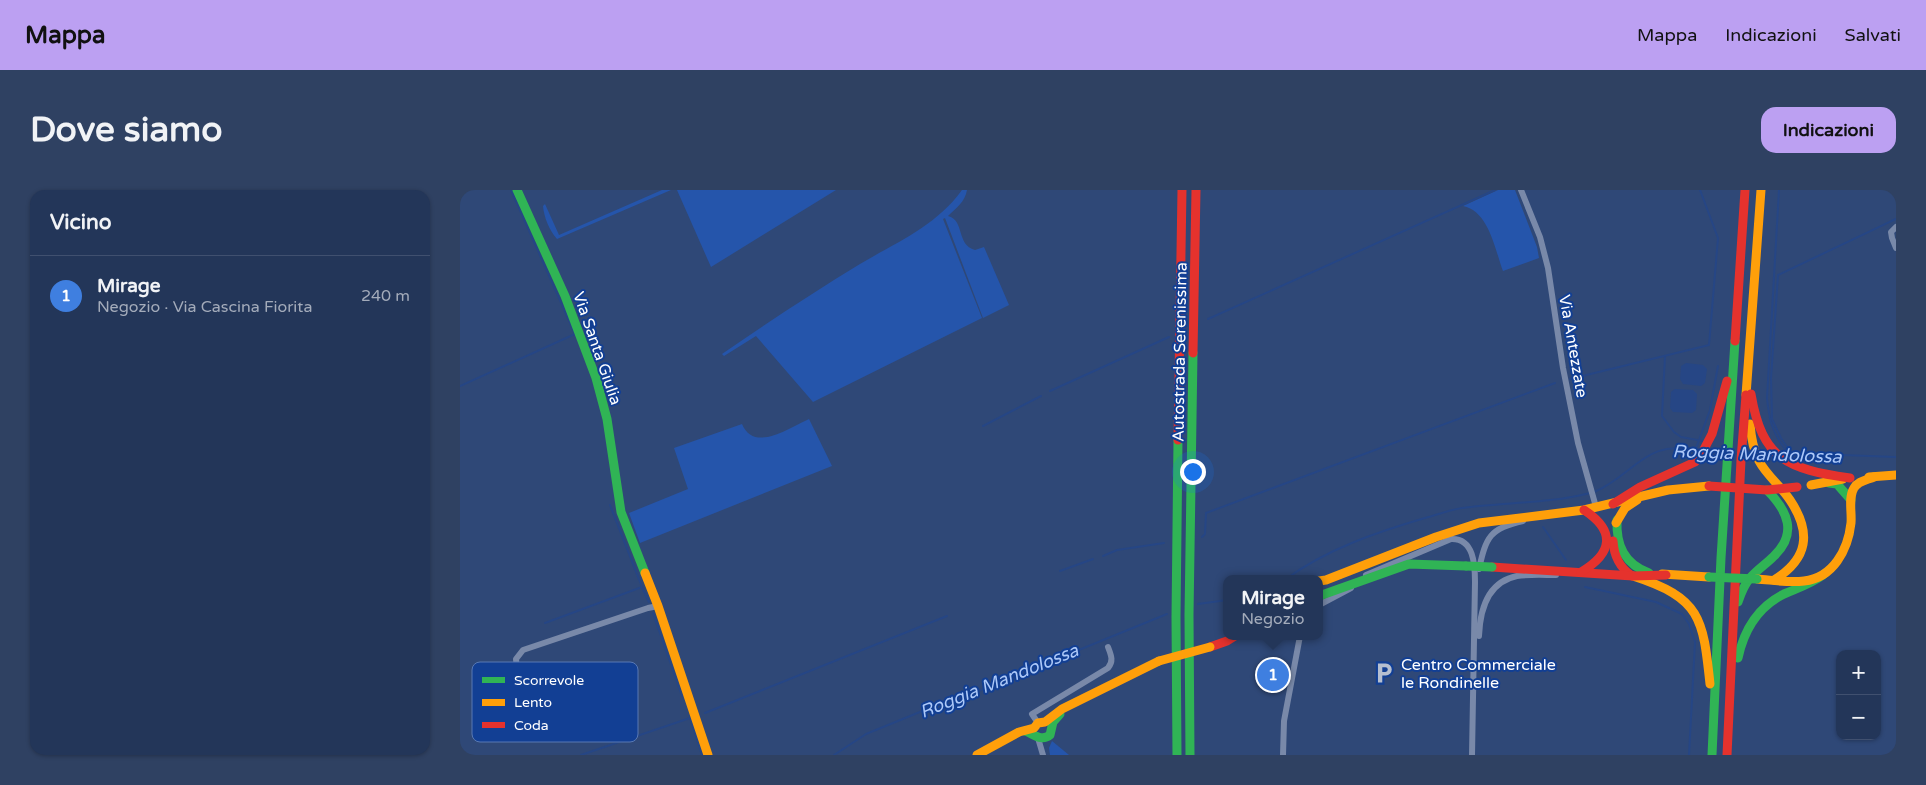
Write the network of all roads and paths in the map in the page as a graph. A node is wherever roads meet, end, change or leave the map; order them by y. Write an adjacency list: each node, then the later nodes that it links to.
1 (517, 190): 34 (main road, Via Santa Giulia)
2 (1182, 190): 44 (main road, Autostrada Serenissima)
3 (1196, 190): 43 (main road, Autostrada Serenissima)
4 (1521, 190): 18 (street, Via Antezzate)
5 (1745, 190): 9 (main road)
6 (1760, 190): 10 (main road)
7 (1896, 227): 8 (street)
8 (1896, 248)
9 (1734, 358): 19 (main road); 40 (main road)
10 (1748, 368): 13 (main road); 28 (main road); 35 (main road)
11 (1896, 476): 12 (main road)
12 (1874, 477): 13 (main road); 17 (main road)
13 (1850, 478): 14 (main road)
14 (1811, 485): 15 (main road, bridge); 17 (main road)
15 (1767, 490): 16 (main road, bridge); 35 (main road)
16 (1648, 495): 19 (main road); 22 (main road)
17 (1851, 500): 26 (main road)
18 (1595, 503): 19 (main road); 20 (main road)
19 (1614, 504)
20 (1584, 510): 21 (main road); 24 (main road)
21 (1556, 513): 29 (main road); 32 (street)
22 (1618, 520): 25 (main road); 27 (main road)
23 (1389, 570): 24 (main road, bridge); 30 (main road); 33 (street)
24 (1576, 573): 27 (main road); 49 (street)
25 (1666, 575): 27 (main road); 28 (main road, bridge)
26 (1824, 575): 28 (main road); 41 (main road)
27 (1632, 576): 40 (main road)
28 (1774, 580)
29 (1323, 581)
30 (1354, 582): 31 (main road); 32 (street)
31 (1323, 594)
32 (1475, 600): 49 (street)
33 (1323, 603)
34 (658, 606): 39 (street); 45 (main road, Via Santa Giulia)
35 (1733, 629): 41 (main road)
36 (1226, 640): 42 (main road, bridge)
37 (1299, 640): 48 (street)
38 (1108, 647): 42 (street)
39 (516, 662)
40 (1714, 724): 50 (main road)
41 (1729, 724): 51 (main road)
42 (1039, 730): 46 (main road); 47 (street)
43 (1190, 753)
44 (1177, 754)
45 (708, 755)
46 (977, 755)
47 (1043, 755)
48 (1283, 755)
49 (1473, 755)
50 (1712, 755)
51 (1727, 755)

